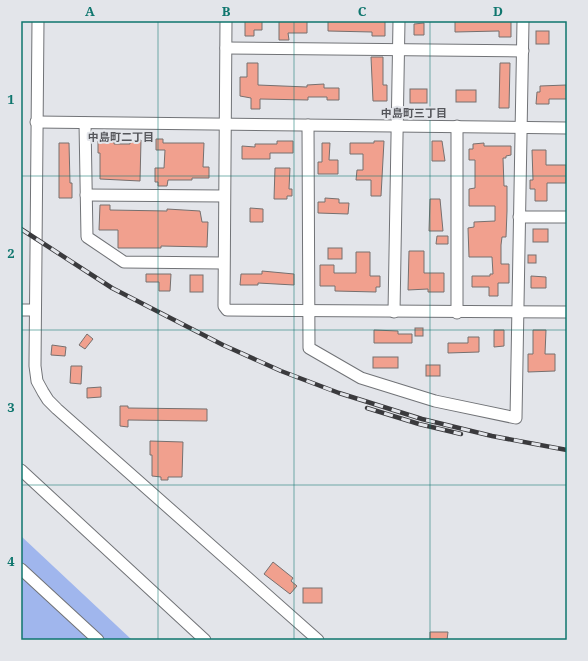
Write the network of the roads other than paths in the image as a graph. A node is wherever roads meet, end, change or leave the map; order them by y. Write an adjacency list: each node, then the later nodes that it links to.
1 (38, 21): 8 (street)
2 (226, 21): 5 (street)
3 (400, 21): 6 (street)
4 (523, 21): 7 (street)
5 (226, 48): 6 (street); 10 (street)
6 (399, 50): 7 (street); 12 (street)
7 (523, 51): 14 (street)
8 (36, 122): 9 (street); 22 (street)
9 (85, 123): 10 (street); 16 (street)
10 (225, 124): 11 (street); 17 (street)
11 (308, 125): 12 (street); 23 (street)
12 (397, 125): 13 (street); 24 (street)
13 (457, 126): 14 (street); 27 (street)
14 (521, 127): 15 (street); 18 (street)
15 (567, 128)
16 (86, 195): 17 (street); 20 (street)
17 (224, 196): 20 (street)
18 (519, 217): 19 (street); 25 (street)
19 (567, 217)
20 (223, 263): 23 (street)
21 (21, 310): 22 (street)
22 (34, 310): 32 (street)
23 (309, 311): 24 (street); 25 (street)
24 (394, 312): 27 (street)
25 (518, 312): 26 (street); 27 (street)
26 (567, 312)
27 (457, 313)
28 (21, 470): 31 (street)
29 (21, 569): 30 (street)
30 (98, 640)
31 (205, 640)
32 (318, 640)

